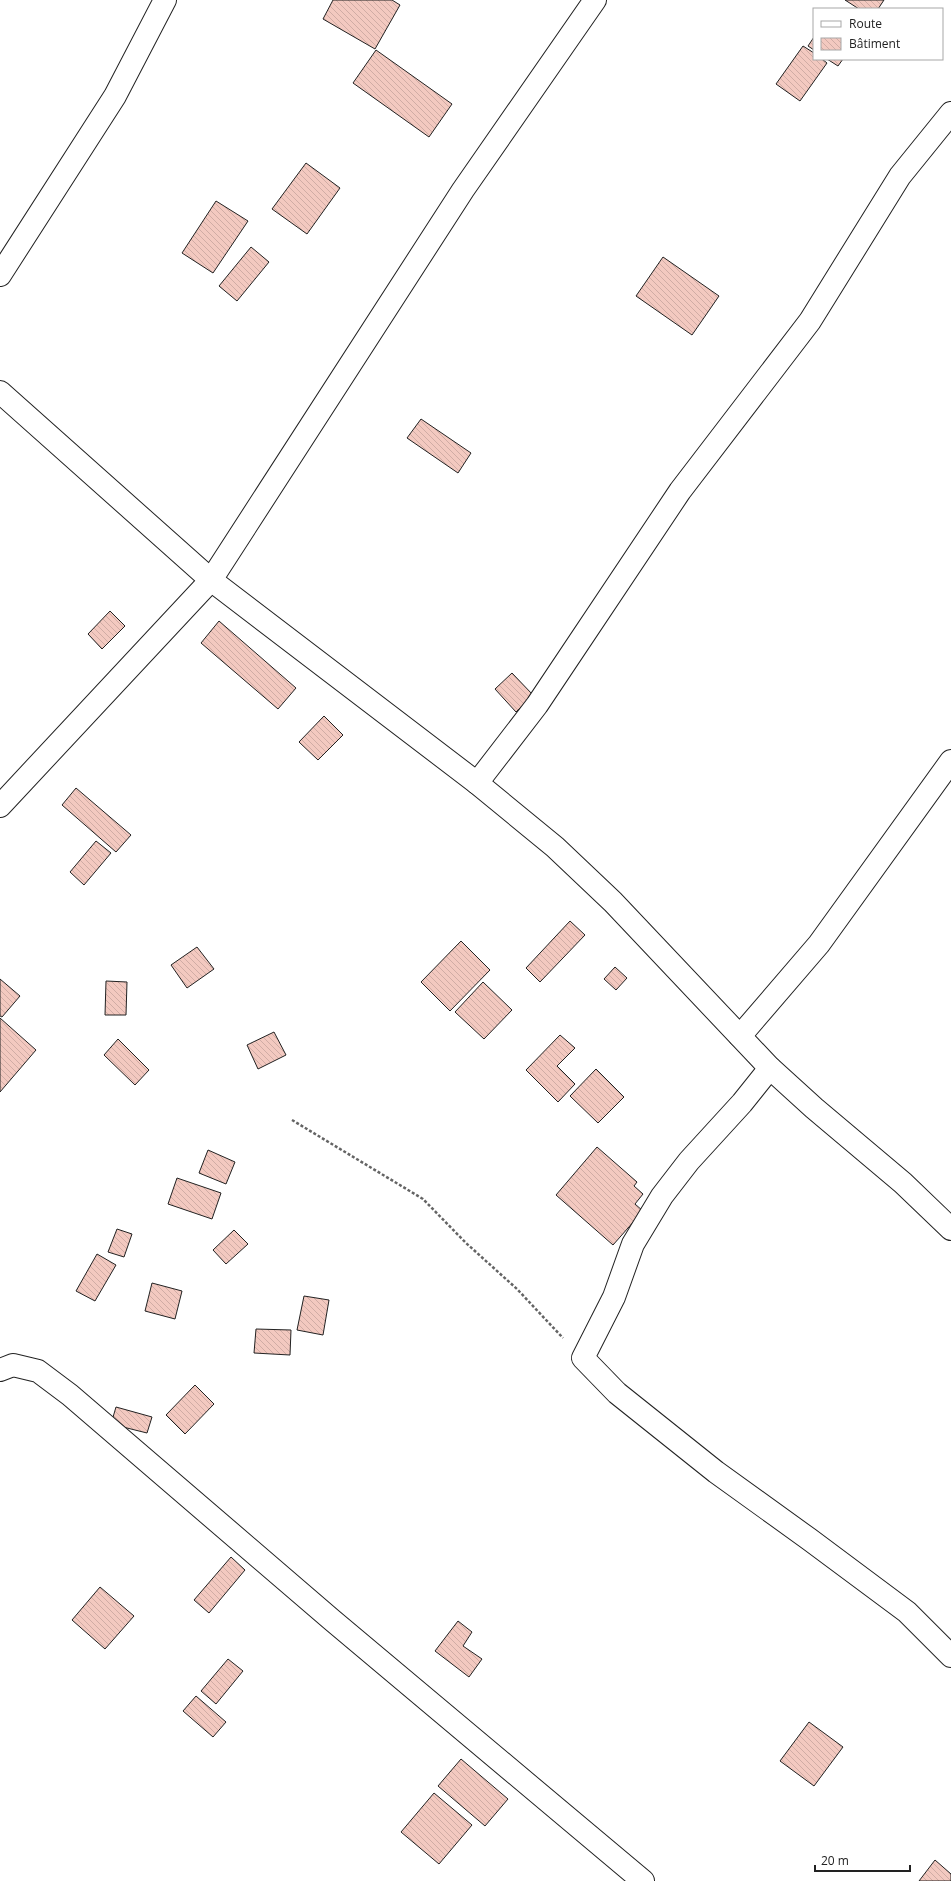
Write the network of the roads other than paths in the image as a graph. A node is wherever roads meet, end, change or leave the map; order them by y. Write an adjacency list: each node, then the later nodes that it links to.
1 (594, 0): 6 (street)
2 (162, 1): 4 (street)
3 (951, 113): 8 (street)
4 (0, 275)
5 (0, 392): 6 (street)
6 (211, 580): 8 (street); 9 (street)
7 (951, 761): 10 (street)
8 (477, 783): 10 (street)
9 (0, 806)
10 (740, 1036): 11 (street)
11 (770, 1068): 12 (street); 14 (street)
12 (951, 1229)
13 (0, 1370): 15 (street)
14 (951, 1656)
15 (642, 1881)

